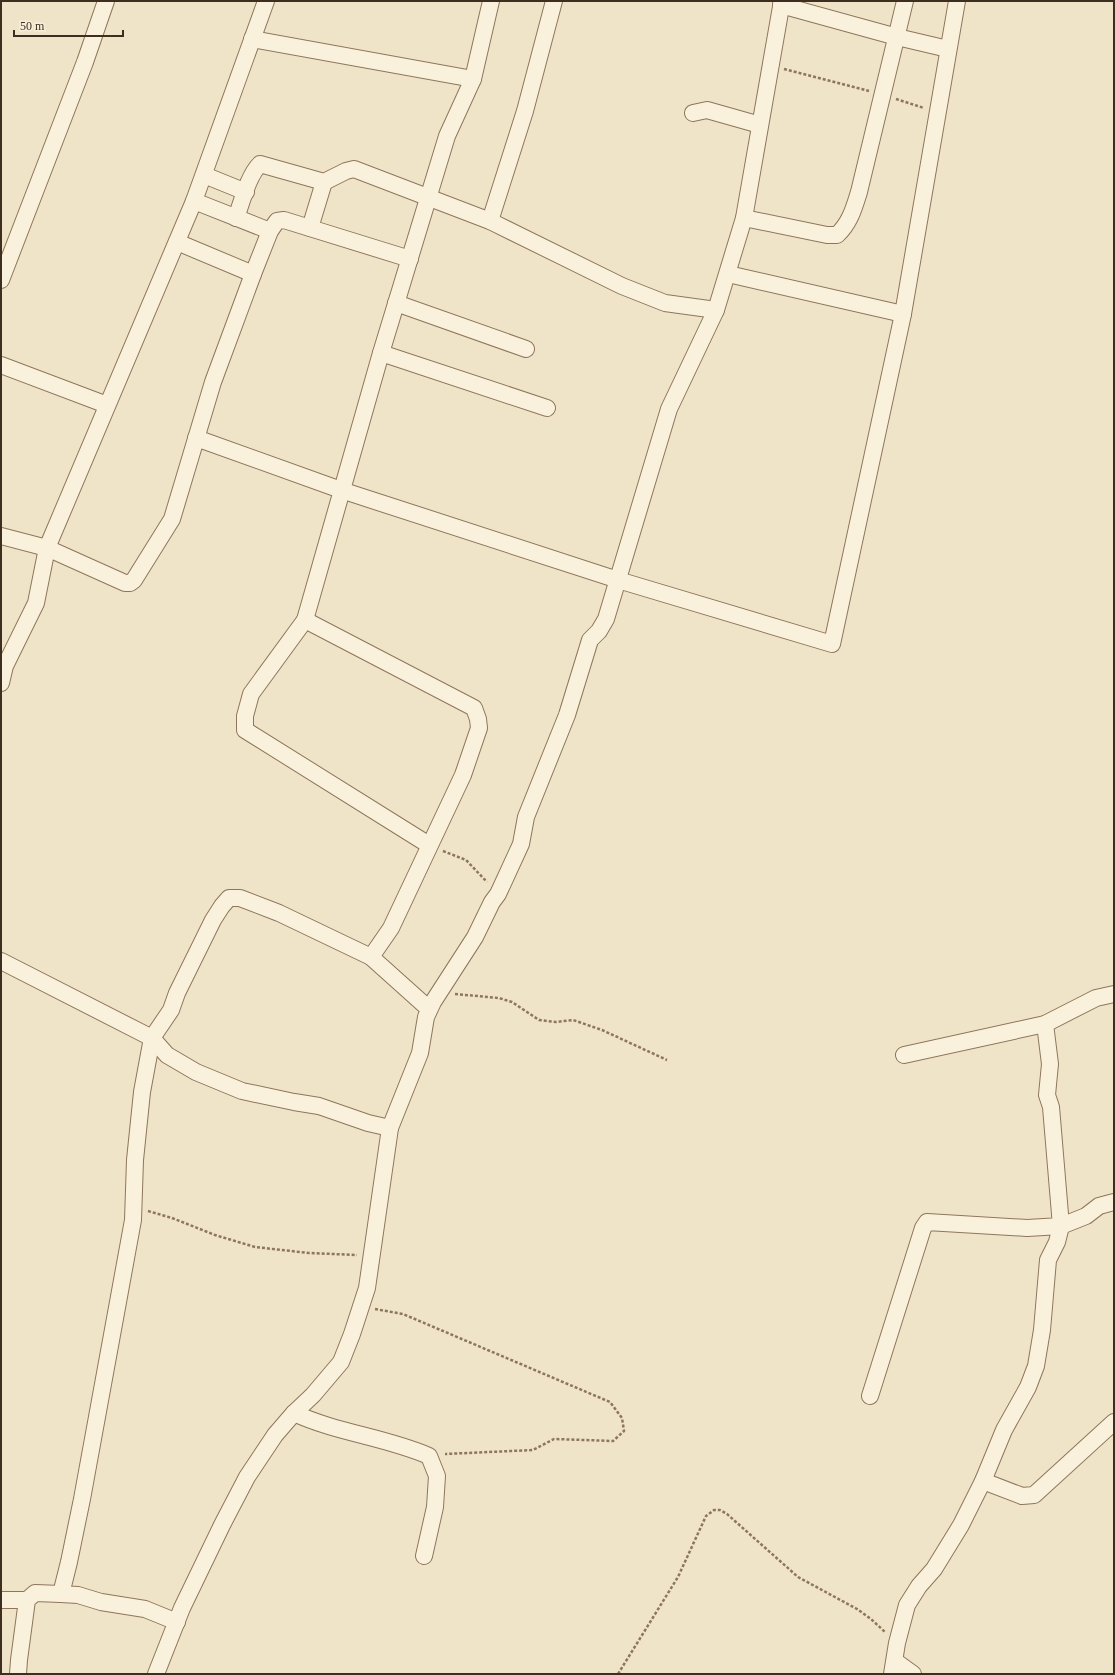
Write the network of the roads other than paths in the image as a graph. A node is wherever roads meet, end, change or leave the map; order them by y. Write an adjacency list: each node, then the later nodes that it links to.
1 (106, 1): 28 (street)
2 (266, 1): 9 (street)
3 (491, 1): 11 (street)
4 (554, 1): 21 (street)
5 (905, 1): 8 (street)
6 (957, 1): 10 (street)
7 (781, 3): 8 (street); 13 (street)
8 (897, 37): 10 (street); 20 (street)
9 (252, 39): 11 (street); 14 (street)
10 (948, 49): 31 (street)
11 (473, 79): 17 (street)
12 (693, 112): 13 (street)
13 (760, 125): 20 (street)
14 (204, 175): 16 (street); 18 (street)
15 (324, 182): 16 (street); 17 (street); 22 (street)
16 (246, 192): 19 (street)
17 (428, 198): 21 (street); 25 (street)
18 (194, 201): 19 (street); 24 (street)
19 (236, 218): 23 (street)
20 (744, 218): 27 (street)
21 (490, 221): 30 (street)
22 (310, 228): 23 (street); 25 (street)
23 (270, 231): 26 (street)
24 (177, 242): 26 (street); 35 (street)
25 (410, 258): 29 (street)
26 (253, 274): 37 (street)
27 (728, 274): 30 (street); 31 (street)
28 (1, 280)
29 (396, 303): 32 (street); 33 (street)
30 (716, 310): 41 (street)
31 (903, 314): 41 (street)
32 (526, 349)
33 (381, 353): 36 (street); 38 (street)
34 (1, 365): 35 (street)
35 (107, 405): 40 (street)
36 (547, 408)
37 (196, 438): 38 (street); 40 (street)
38 (341, 490): 41 (street); 42 (street)
39 (1, 536): 40 (street)
40 (47, 548): 43 (street)
41 (618, 580): 48 (street)
42 (305, 620): 44 (street); 44 (street)
43 (1, 684)
44 (429, 845): 45 (street)
45 (370, 957): 48 (street); 50 (street)
46 (1, 961): 50 (street)
47 (1114, 994): 49 (street)
48 (429, 1009): 52 (street)
49 (1045, 1024): 51 (street); 54 (street)
50 (152, 1038): 52 (street); 60 (street)
51 (904, 1055)
52 (390, 1128): 56 (street)
53 (1114, 1202): 54 (street)
54 (1061, 1226): 55 (street); 58 (street)
55 (870, 1396)
56 (294, 1414): 59 (street); 63 (street)
57 (1114, 1422): 58 (street)
58 (983, 1481): 64 (street)
59 (424, 1556)
60 (61, 1594): 62 (street); 63 (street)
61 (1, 1600): 62 (street)
62 (27, 1600): 65 (street)
63 (177, 1622): 66 (street)
64 (894, 1667): 67 (street)
65 (18, 1674)
66 (156, 1674)
67 (913, 1674)

